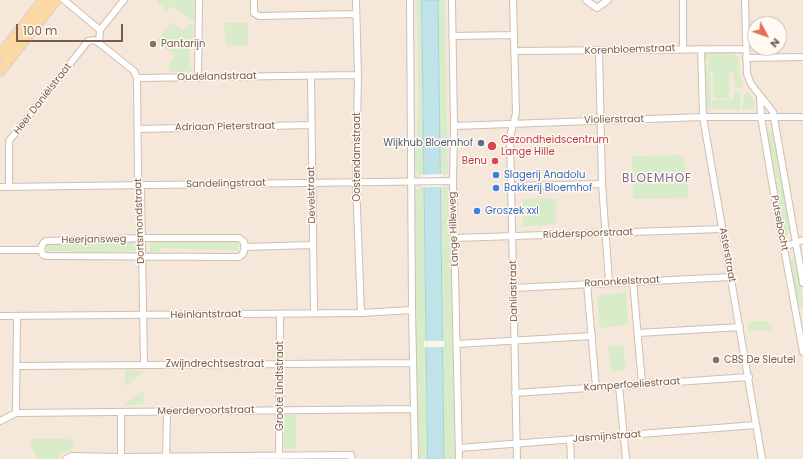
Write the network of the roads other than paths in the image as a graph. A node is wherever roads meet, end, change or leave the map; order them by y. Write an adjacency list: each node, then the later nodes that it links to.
1 (44, 0): 25 (main road)
2 (56, 0): 28 (main road)
3 (64, 0): 16 (street)
4 (124, 0): 16 (street)
5 (199, 0): 32 (street)
6 (254, 0): 15 (street)
7 (356, 0): 15 (street, Oostendamstraat)
8 (410, 0): 45 (street)
9 (452, 0): 18 (street, Lange Hilleweg)
10 (513, 0): 17 (street, Dahliastraat)
11 (586, 0): 12 (street)
12 (608, 0)
13 (683, 0): 20 (street)
14 (745, 0): 22 (street, Putsebocht)
15 (356, 14): 29 (street, Oostendamstraat)
16 (100, 30): 19 (street)
17 (514, 35): 18 (street); 23 (street, Dahliastraat)
18 (452, 36): 41 (street, Lange Hilleweg)
19 (99, 43): 31 (street); 51 (street, Heer Daniëlstraat)
20 (683, 48): 21 (street, Korenbloemstraat); 24 (street, Korenbloemstraat)
21 (701, 49): 22 (street, Korenbloemstraat); 34 (street, Asterstraat)
22 (745, 49): 27 (street, Putsebocht)
23 (514, 51): 24 (street, Korenbloemstraat); 39 (street, Dahliastraat)
24 (599, 51): 38 (street)
25 (0, 55)
26 (803, 57): 27 (street)
27 (746, 58): 33 (street, Putsebocht)
28 (0, 71)
29 (358, 75): 30 (street, Oudelandstraat); 44 (street, Oostendamstraat)
30 (311, 76): 32 (street, Oudelandstraat); 40 (street, Develstraat)
31 (137, 78): 32 (street, Oudelandstraat); 42 (street, Dortsmondstraat)
32 (198, 78)
33 (759, 94): 35 (street, Putsebocht); 36 (street, Putsebocht)
34 (703, 117): 35 (street, Violierstraat); 38 (street, Violierstraat); 52 (street, Asterstraat)
35 (761, 117): 36 (street, Violierstraat); 61 (street, Putsebocht)
36 (774, 117): 37 (street, Violierstraat); 58 (street, Putsebocht)
37 (803, 117)
38 (599, 120): 39 (street, Violierstraat); 47 (street)
39 (513, 123): 41 (street, Violierstraat); 49 (street, Dahliastraat)
40 (311, 126): 42 (street, Adriaan Pieterstraat); 46 (street, Develstraat)
41 (454, 126): 43 (street, Lange Hilleweg)
42 (138, 129): 48 (street, Dortsmondstraat)
43 (450, 181): 45 (street, Sandelingstraat); 56 (street, Lange Hilleweg)
44 (356, 182): 45 (street, Sandelingstraat); 46 (street, Sandelingstraat); 72 (street, Oostendamstraat)
45 (411, 182): 71 (street)
46 (312, 183): 48 (street, Sandelingstraat); 59 (street, Develstraat)
47 (602, 184): 49 (street); 53 (street)
48 (140, 186): 51 (street, Sandelingstraat); 55 (street, Dortsmondstraat)
49 (512, 186): 54 (street, Dahliastraat)
50 (0, 187): 51 (street, Sandelingstraat)
51 (9, 187)
52 (722, 229): 53 (street, Ridderspoorstraat); 65 (street, Asterstraat)
53 (605, 233): 54 (street, Ridderspoorstraat); 67 (street)
54 (513, 236): 56 (street, Ridderspoorstraat); 70 (street, Dahliastraat)
55 (142, 238): 60 (street, Heerjansweg); 63 (street, Heerjansweg); 64 (street, Dortsmondstraat)
56 (455, 238): 83 (street, Lange Hilleweg)
57 (803, 240): 58 (street)
58 (796, 243): 61 (street); 68 (street, Putsebocht)
59 (313, 245): 60 (street); 74 (street, Develstraat)
60 (244, 247): 64 (street, Heerjansweg)
61 (784, 247): 78 (street, Putsebocht)
62 (0, 250): 63 (street, Heerjansweg)
63 (41, 250): 64 (street, Heerjansweg)
64 (142, 256): 77 (street, Dortsmondstraat)
65 (731, 277): 66 (street, Ranonkelstraat); 79 (street, Asterstraat)
66 (633, 281): 67 (street, Ranonkelstraat); 80 (street)
67 (609, 282): 69 (street, Ranonkelstraat)
68 (803, 283)
69 (588, 284): 70 (street, Ranonkelstraat); 81 (street)
70 (514, 288): 82 (street, Dahliastraat)
71 (412, 310): 72 (street, Heinlantstraat); 85 (street)
72 (361, 313): 74 (street, Heinlantstraat)
73 (280, 314): 74 (street, Heinlantstraat); 77 (street, Heinlantstraat); 87 (street, Groote Lindtstraat)
74 (314, 314)
75 (0, 316): 76 (street, Heinlantstraat)
76 (17, 316): 77 (street, Heinlantstraat); 88 (street)
77 (143, 316): 86 (street, Dortsmondstraat)
78 (800, 324): 84 (street, Putsebocht)
79 (740, 327): 80 (street); 89 (street, Asterstraat)
80 (638, 333): 90 (street)
81 (592, 336): 82 (street); 92 (street)
82 (515, 340): 83 (street); 93 (street, Dahliastraat)
83 (457, 344): 104 (street, Lange Hilleweg)
84 (803, 352)
85 (412, 363): 87 (street, Zwijndrechtsestraat); 94 (street)
86 (144, 364): 87 (street, Zwijndrechtsestraat); 88 (street, Zwijndrechtsestraat)
87 (279, 364): 95 (street, Groote Lindtstraat)
88 (18, 366): 97 (street)
89 (749, 377): 90 (street, Kamperfoeliestraat); 100 (street, Asterstraat)
90 (642, 384): 91 (street, Kamperfoeliestraat)
91 (619, 386): 92 (street, Kamperfoeliestraat); 101 (street)
92 (596, 387): 93 (street, Kamperfoeliestraat)
93 (515, 393): 103 (street, Dahliastraat)
94 (414, 409): 95 (street, Meerdervoortstraat); 110 (street)
95 (280, 410): 96 (street, Meerdervoortstraat); 106 (street, Groote Lindtstraat)
96 (167, 412): 98 (street, Meerdervoortstraat); 105 (street)
97 (16, 413): 98 (street, Meerdervoortstraat); 99 (street, Meerdervoortstraat)
98 (121, 413): 108 (street)
99 (0, 421)
100 (756, 425): 101 (street, Jasmijnstraat); 115 (street, Asterstraat)
101 (624, 436): 102 (street, Jasmijnstraat); 114 (street)
102 (570, 440): 103 (street, Jasmijnstraat); 113 (street)
103 (516, 444): 104 (street, Jasmijnstraat); 112 (street, Dahliastraat)
104 (459, 448): 111 (street, Lange Hilleweg)
105 (166, 457): 106 (street); 108 (street)
106 (279, 457): 107 (street)
107 (351, 457)
108 (120, 458): 109 (street)
109 (66, 459)
110 (415, 459)
111 (459, 459)
112 (517, 459)
113 (571, 459)
114 (626, 459)
115 (762, 459)

